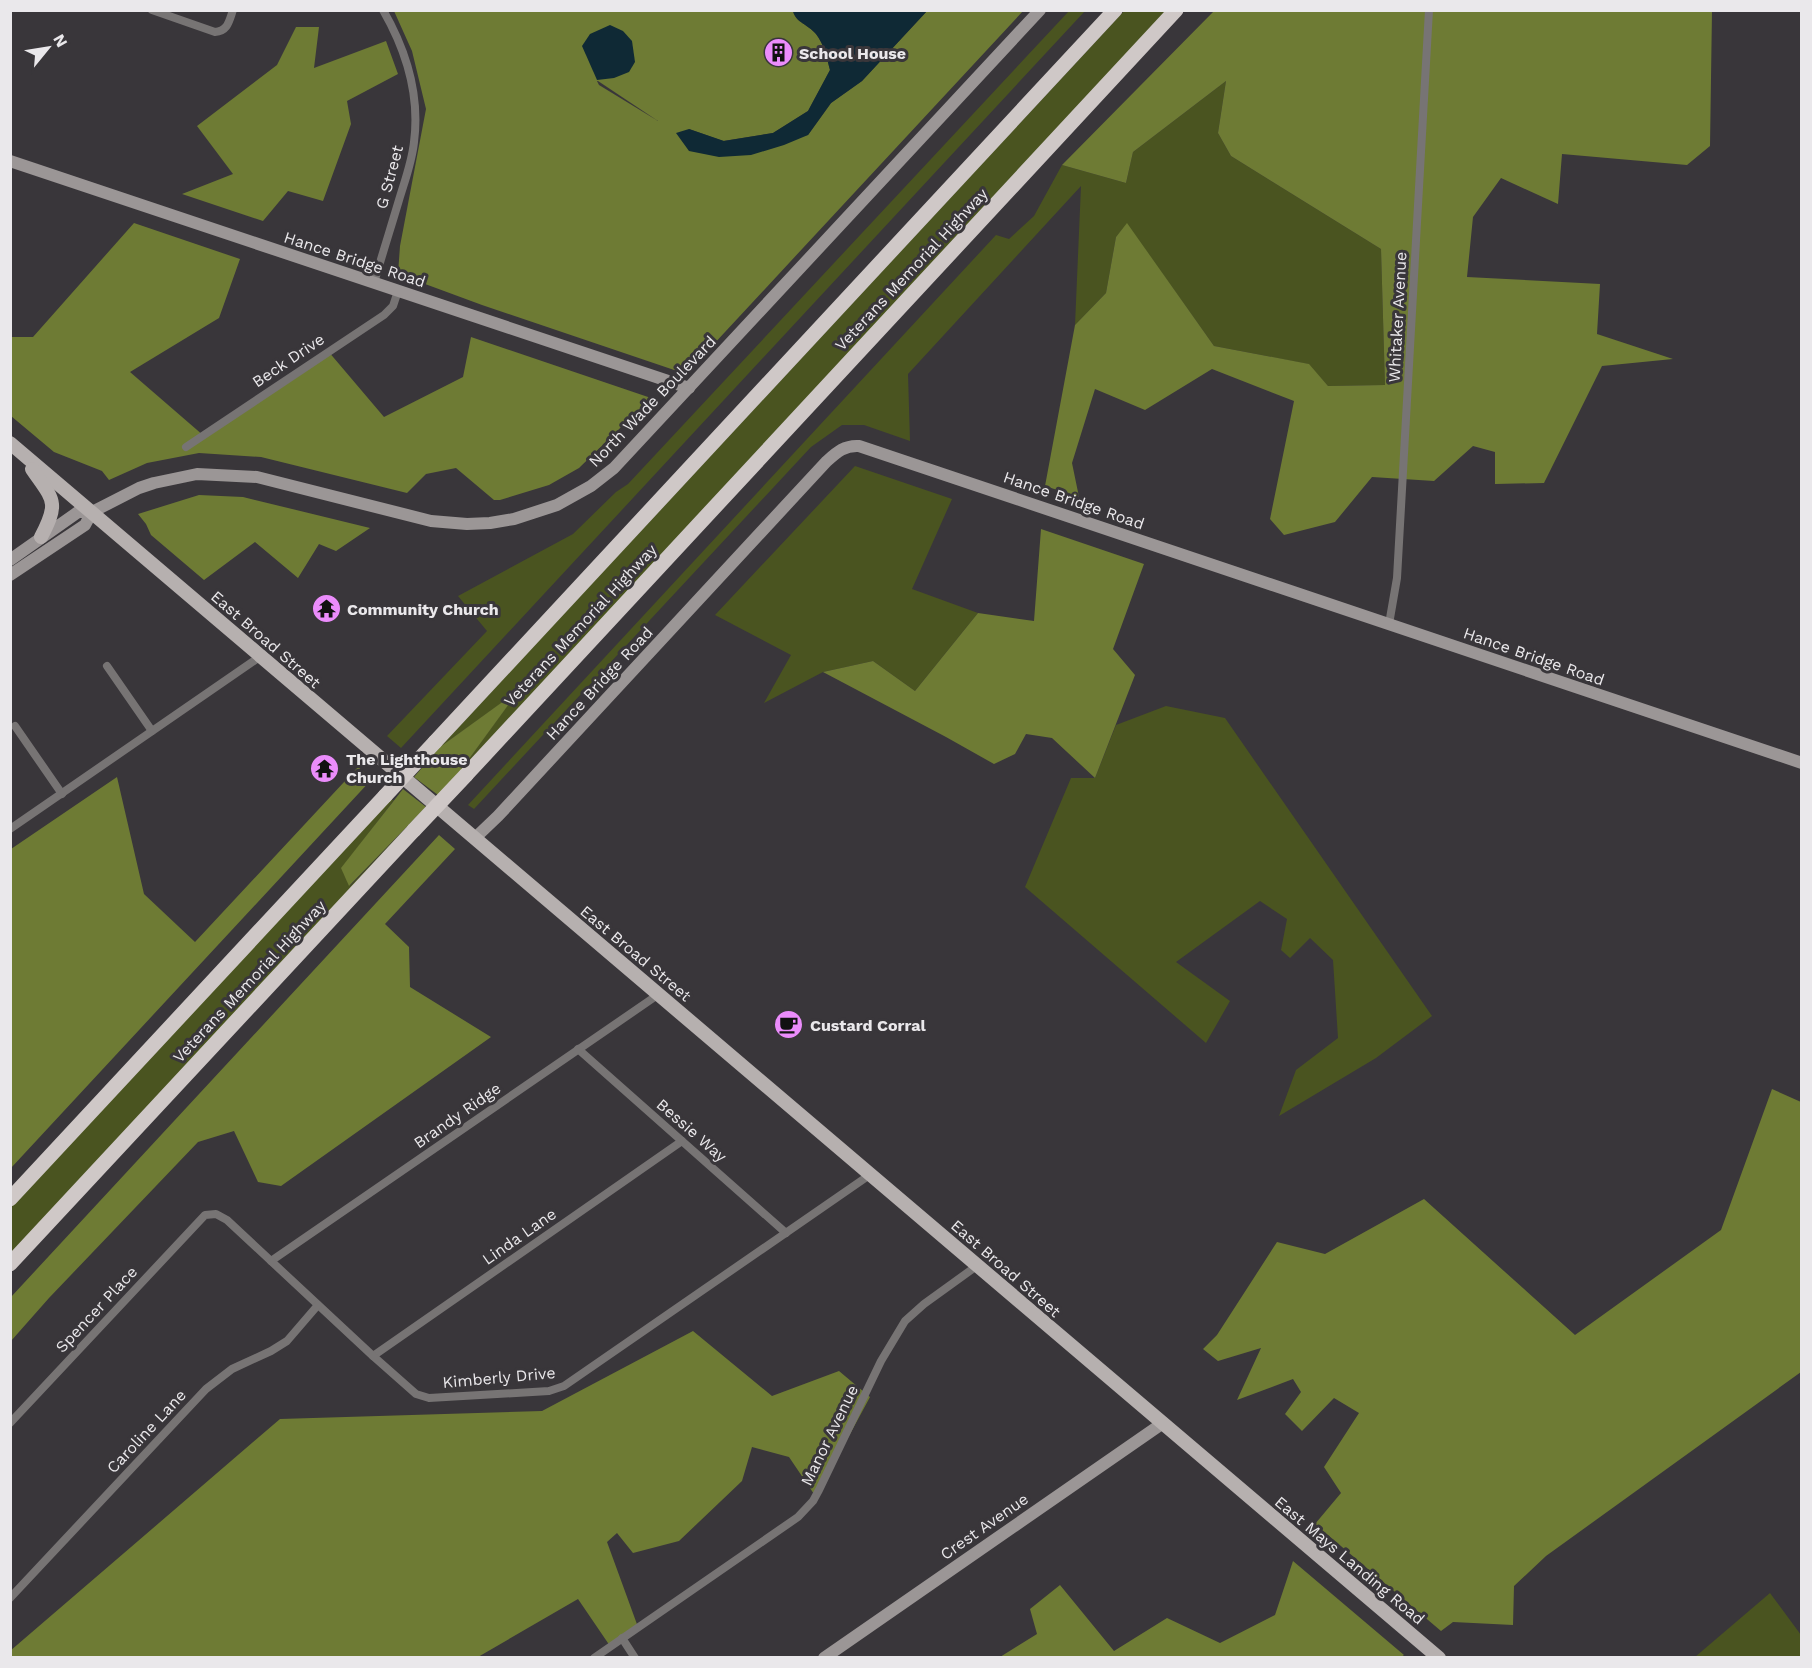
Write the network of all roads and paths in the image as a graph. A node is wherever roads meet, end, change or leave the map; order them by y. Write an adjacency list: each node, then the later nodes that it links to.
1 (152, 10): 2 (street)
2 (233, 10)
3 (383, 10): 9 (street, G Street)
4 (1040, 10): 11 (street, North Wade Boulevard)
5 (1115, 10): 31 (highway, Veterans Memorial Highway, bridge)
6 (1176, 10): 35 (highway, Veterans Memorial Highway, bridge)
7 (1429, 10): 18 (street, Whitaker Avenue)
8 (10, 162): 9 (street, Hance Bridge Road)
9 (374, 283): 10 (street, Hance Bridge Road)
10 (398, 291): 11 (street, Hance Bridge Road); 12 (street, Beck Drive)
11 (689, 388): 14 (street, North Wade Boulevard)
12 (186, 447)
13 (16, 448): 14 (main road, East Broad Street); 15 (main road)
14 (92, 512): 15 (street, North Wade Boulevard); 17 (street, North Wade Boulevard); 19 (main road, East Broad Street)
15 (41, 537): 16 (street, North Wade Boulevard)
16 (10, 561)
17 (10, 575)
18 (1389, 624): 23 (street, Hance Bridge Road); 26 (street, Hance Bridge Road)
19 (261, 656): 22 (street); 26 (main road, East Broad Street)
20 (107, 666): 22 (street)
21 (15, 726): 24 (street)
22 (152, 731): 24 (street)
23 (1802, 763)
24 (62, 794): 25 (street)
25 (10, 829)
26 (475, 838): 27 (main road, East Broad Street)
27 (659, 994): 28 (street, Brandy Ridge); 30 (main road, East Broad Street)
28 (578, 1049): 29 (street, Bessie Way); 34 (street, Brandy Ridge)
29 (682, 1141): 33 (street, Bessie Way); 38 (street, Linda Lane)
30 (871, 1174): 33 (street, Kimberly Drive); 36 (main road, East Broad Street)
31 (10, 1199)
32 (205, 1215): 34 (street, Kimberly Drive); 39 (street, Spencer Place)
33 (786, 1233): 38 (street, Kimberly Drive)
34 (271, 1261): 37 (street, Kimberly Drive)
35 (10, 1264)
36 (978, 1265): 40 (main road, East Broad Street); 43 (street, Manor Avenue)
37 (318, 1305): 38 (street, Kimberly Drive); 42 (street, Caroline Lane)
38 (373, 1356)
39 (10, 1423)
40 (1163, 1423): 41 (main road, East Broad Street); 46 (street, Crest Avenue)
41 (1240, 1488): 47 (main road, East Mays Landing Road)
42 (10, 1598)
43 (622, 1638): 44 (street, Manor Avenue); 45 (street)
44 (594, 1658)
45 (635, 1658)
46 (824, 1658)
47 (1439, 1658)

